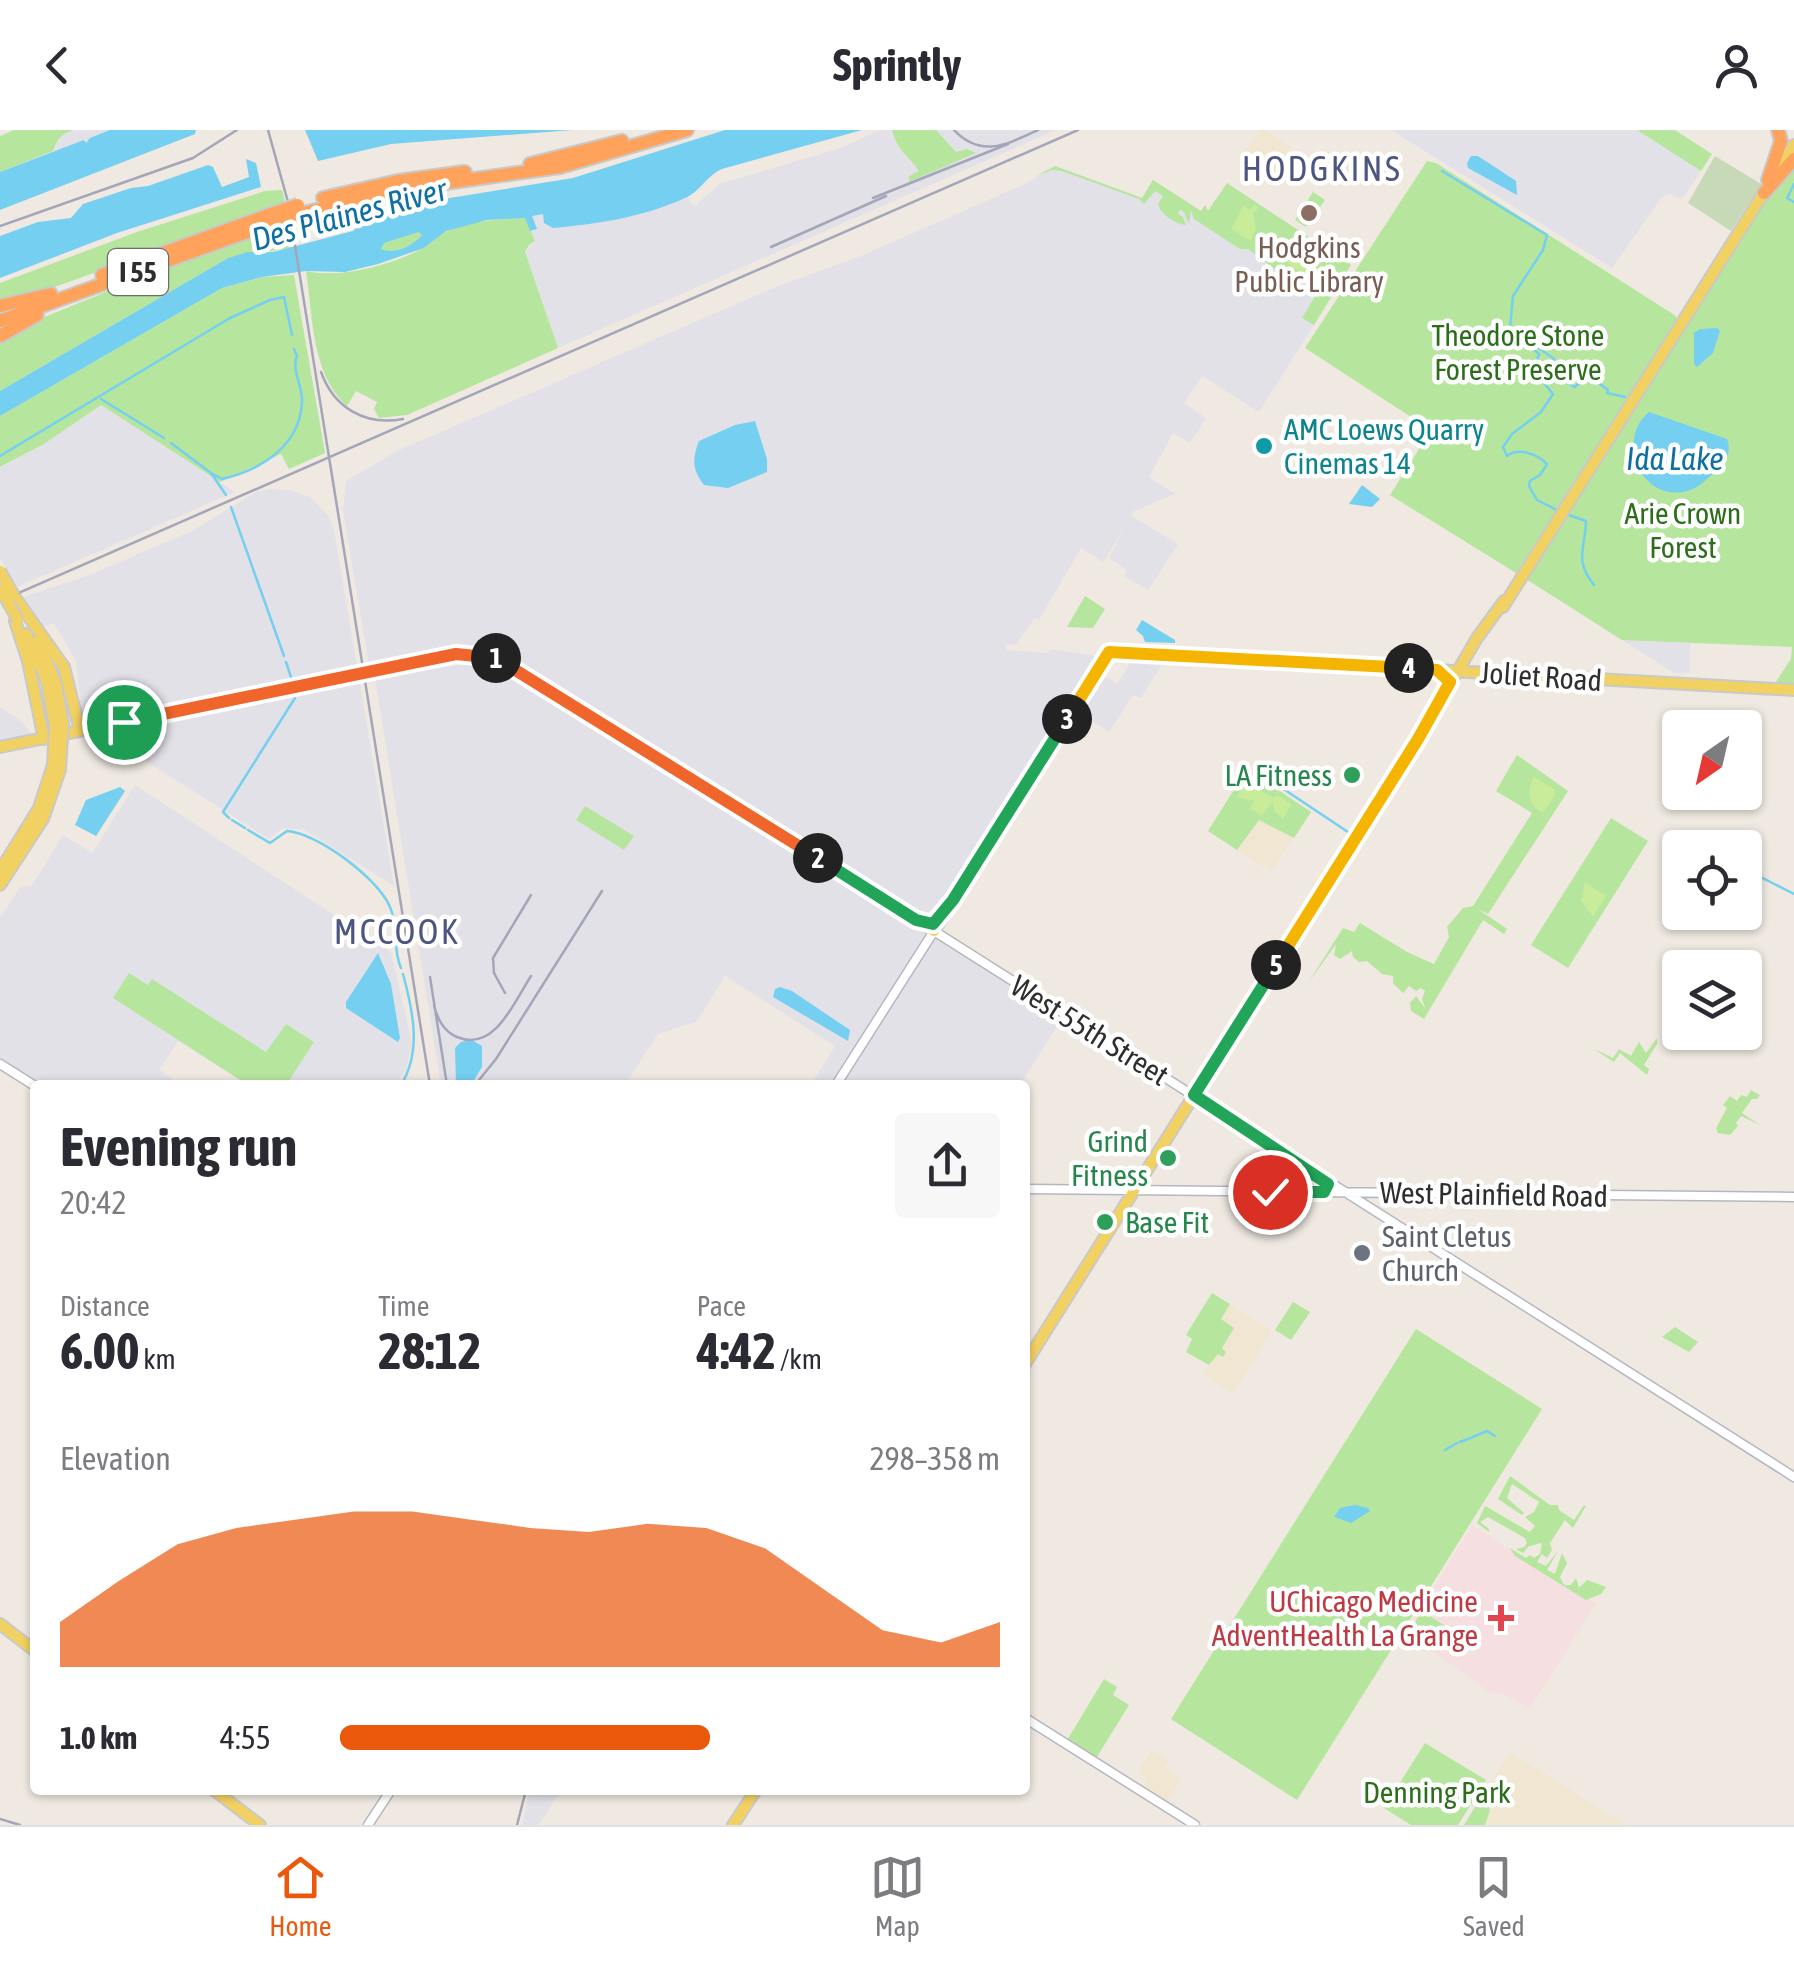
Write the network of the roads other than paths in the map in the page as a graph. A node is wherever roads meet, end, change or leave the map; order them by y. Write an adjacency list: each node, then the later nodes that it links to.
1 (658, 130): 7 (highway, I 55)
2 (687, 130): 7 (highway, I 55)
3 (1778, 130): 6 (highway)
4 (1794, 142): 6 (main road)
5 (1794, 159): 6 (highway)
6 (1766, 186): 18 (main road)
7 (299, 210): 8 (highway, I 55, bridge)
8 (274, 217): 9 (highway, I 55); 10 (highway, I 55)
9 (140, 271): 10 (highway); 12 (highway, I 55)
10 (52, 301): 11 (highway); 12 (highway); 13 (highway)
11 (0, 309)
12 (0, 324)
13 (0, 336)
14 (0, 571): 15 (main road, bridge)
15 (4, 592): 16 (main road)
16 (22, 619): 21 (main road); 23 (main road); 25 (main road, bridge)
17 (1437, 670): 18 (main road, Joliet Road); 19 (main road); 28 (main road, Joliet Road)
18 (1460, 670): 19 (main road); 20 (main road, Joliet Road); 22 (main road)
19 (1450, 682): 22 (main road)
20 (1794, 690)
21 (80, 731): 23 (main road); 29 (main road, West 55th Street, bridge)
22 (1419, 737): 34 (main road)
23 (44, 739): 24 (main road)
24 (0, 747)
25 (56, 768): 26 (main road); 27 (main road)
26 (0, 871)
27 (0, 888)
28 (947, 909): 29 (main road); 30 (main road)
29 (916, 920): 30 (main road, West 55th Street)
30 (934, 931): 32 (main road); 34 (main road, West 55th Street)
31 (0, 1064): 33 (main road)
32 (839, 1080)
33 (30, 1083)
34 (1194, 1095): 35 (main road, West 55th Street); 37 (main road)
35 (1327, 1182): 38 (main road); 39 (main road, West 55th Street)
36 (1030, 1189): 37 (main road, West Plainfield Road)
37 (1135, 1190): 38 (main road, West Plainfield Road); 43 (main road)
38 (1324, 1192): 39 (main road, West Plainfield Road)
39 (1343, 1192): 40 (main road, West Plainfield Road); 42 (main road, West 55th Street)
40 (1365, 1192): 41 (main road, West Plainfield Road); 42 (main road)
41 (1794, 1197)
42 (1362, 1204): 44 (main road, West 55th Street)
43 (1030, 1356)
44 (1794, 1477)
45 (0, 1624): 46 (main road)
46 (30, 1648)
47 (1030, 1721): 54 (main road)
48 (221, 1795): 51 (main road)
49 (387, 1795): 52 (main road)
50 (753, 1795): 53 (main road)
51 (260, 1825)
52 (368, 1825)
53 (733, 1825)
54 (1195, 1825)

